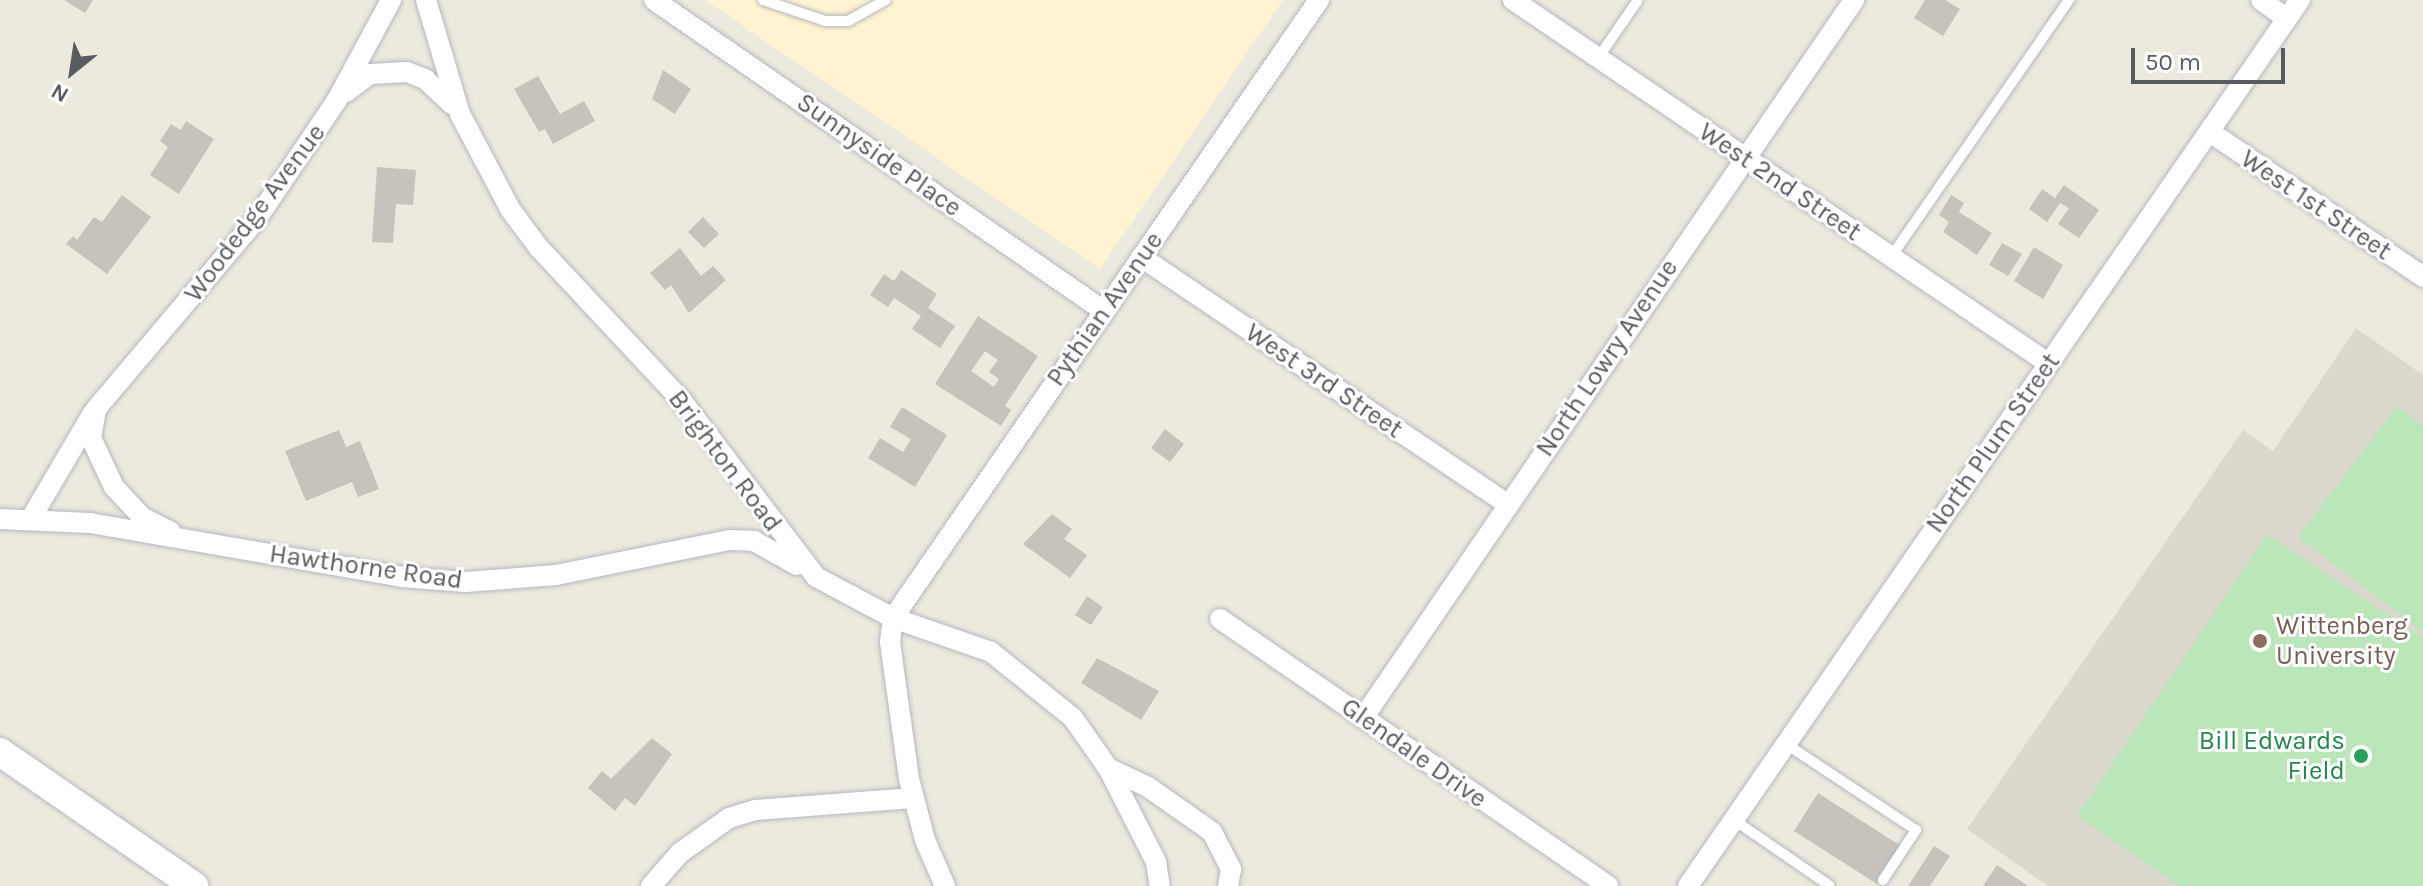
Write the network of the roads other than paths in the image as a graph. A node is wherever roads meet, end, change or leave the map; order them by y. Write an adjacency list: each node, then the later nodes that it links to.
1 (391, 0): 15 (street, Woodedge Avenue)
2 (426, 0): 16 (street, Brighton Road)
3 (654, 0): 22 (street, Sunnyside Place)
4 (763, 0): 5 (lane)
5 (886, 0)
6 (1319, 0): 19 (street, Pythian Avenue)
7 (1638, 0): 14 (lane)
8 (1854, 0): 18 (street, North Lowry Avenue)
9 (2069, 0): 20 (lane)
10 (2261, 0): 13 (street)
11 (2300, 0): 13 (street, North Plum Street)
12 (1525, 3): 14 (street, West 2nd Street)
13 (2287, 19): 17 (street, North Plum Street)
14 (1598, 58): 18 (street, West 2nd Street)
15 (337, 100): 16 (street); 24 (street, Woodedge Avenue)
16 (460, 114): 29 (street, Brighton Road)
17 (2210, 132): 21 (street, West 1st Street); 23 (street, North Plum Street)
18 (1745, 158): 20 (street, West 2nd Street); 25 (street, North Lowry Avenue)
19 (1141, 257): 22 (street, Pythian Avenue); 25 (street, West 3rd Street)
20 (1891, 257): 23 (street, West 2nd Street)
21 (2423, 277)
22 (1104, 311): 30 (street, Pythian Avenue)
23 (2048, 363): 33 (street, North Plum Street)
24 (96, 409): 27 (street, Woodedge Avenue); 28 (street)
25 (1508, 505): 32 (street, North Lowry Avenue)
26 (0, 519): 27 (street, Hawthorne Road)
27 (30, 520): 28 (street, Hawthorne Road)
28 (192, 541): 29 (street, Hawthorne Road)
29 (816, 577): 30 (street, Brighton Road)
30 (893, 618): 35 (street, Brighton Road); 36 (street)
31 (1220, 619): 32 (street, Glendale Drive)
32 (1363, 718): 44 (street, Glendale Drive)
33 (1786, 744): 37 (street, North Plum Street); 38 (lane)
34 (0, 752): 39 (street)
35 (1108, 768): 42 (street, Brighton Road); 43 (street)
36 (913, 798): 40 (street); 41 (street)
37 (1734, 820): 45 (street, North Plum Street); 46 (lane)
38 (1883, 880)
39 (194, 886)
40 (651, 886)
41 (945, 886)
42 (1160, 886)
43 (1228, 886)
44 (1608, 886)
45 (1688, 886)
46 (1830, 886)

